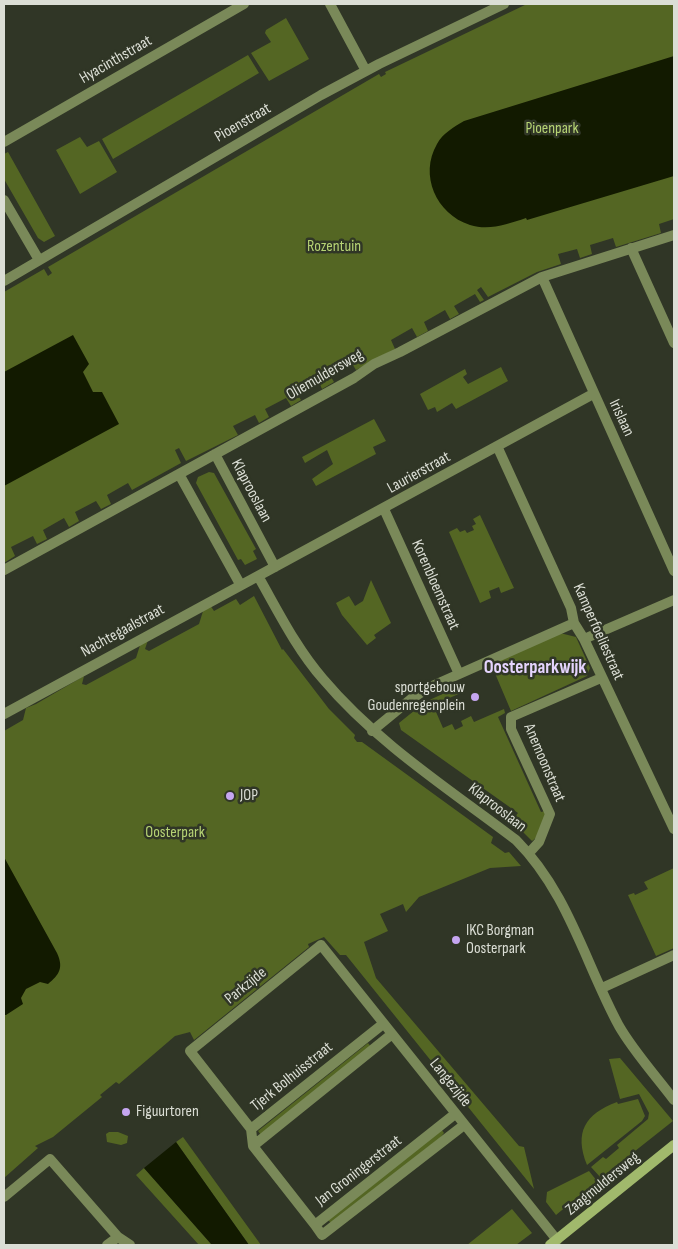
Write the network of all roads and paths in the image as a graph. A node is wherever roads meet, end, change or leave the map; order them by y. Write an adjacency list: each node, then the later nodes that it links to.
1 (244, 4): 5 (street, Hyacinthstraat)
2 (330, 4): 4 (street)
3 (504, 4): 4 (street, Pioenstraat)
4 (366, 71): 9 (street, Pioenstraat)
5 (4, 142)
6 (4, 200): 9 (street)
7 (674, 235): 8 (street, Oliemuldersweg)
8 (631, 248): 10 (street, Oliemuldersweg); 12 (street)
9 (39, 260): 11 (street, Pioenstraat)
10 (542, 277): 13 (street, Irislaan); 15 (street, Oliemuldersweg)
11 (4, 281)
12 (674, 343)
13 (593, 394): 14 (street, Laurierstraat); 20 (street, Irislaan)
14 (496, 446): 17 (street, Laurierstraat); 24 (street, Kamperfoeliestraat)
15 (215, 454): 16 (street, Oliemuldersweg); 18 (street, Klaprooslaan)
16 (179, 474): 19 (street, Oliemuldersweg); 22 (street)
17 (384, 509): 18 (street, Laurierstraat); 26 (street, Korenbloemstraat)
18 (275, 567): 21 (street, Laurierstraat)
19 (4, 570)
20 (674, 571)
21 (258, 576): 22 (street, Nachtegaalstraat); 29 (street, Klaprooslaan)
22 (240, 584): 28 (street, Nachtegaalstraat)
23 (674, 600): 25 (street)
24 (574, 623): 25 (street, Kamperfoeliestraat); 26 (street)
25 (584, 639): 27 (street, Kamperfoeliestraat)
26 (458, 674): 29 (street)
27 (601, 678): 30 (street, Kamperfoeliestraat); 31 (street, Anemoonstraat)
28 (4, 714)
29 (372, 731): 31 (street, Klaprooslaan)
30 (674, 829)
31 (529, 852): 34 (street, Klaprooslaan)
32 (321, 945): 35 (street, Langezijde); 37 (street, Parkzijde)
33 (674, 955): 34 (street)
34 (602, 988): 38 (street, Klaprooslaan)
35 (383, 1024): 36 (street, Langezijde); 41 (street, Tjerk Bolhuisstraat)
36 (392, 1034): 39 (street, Langezijde); 43 (street, Tjerk Bolhuisstraat)
37 (190, 1051): 41 (street, Tjerk Bolhuisstraat)
38 (674, 1100)
39 (455, 1114): 40 (street, Langezijde); 45 (street, Jan Groningerstraat)
40 (464, 1125): 45 (street, Jan Groningerstraat); 47 (street, Langezijde)
41 (251, 1129): 43 (street)
42 (674, 1145): 47 (street, Zaagmuldersweg)
43 (253, 1146): 45 (street)
44 (4, 1197): 46 (street)
45 (315, 1224)
46 (118, 1237): 48 (street); 49 (street)
47 (554, 1243)
48 (107, 1245)
49 (129, 1245)

